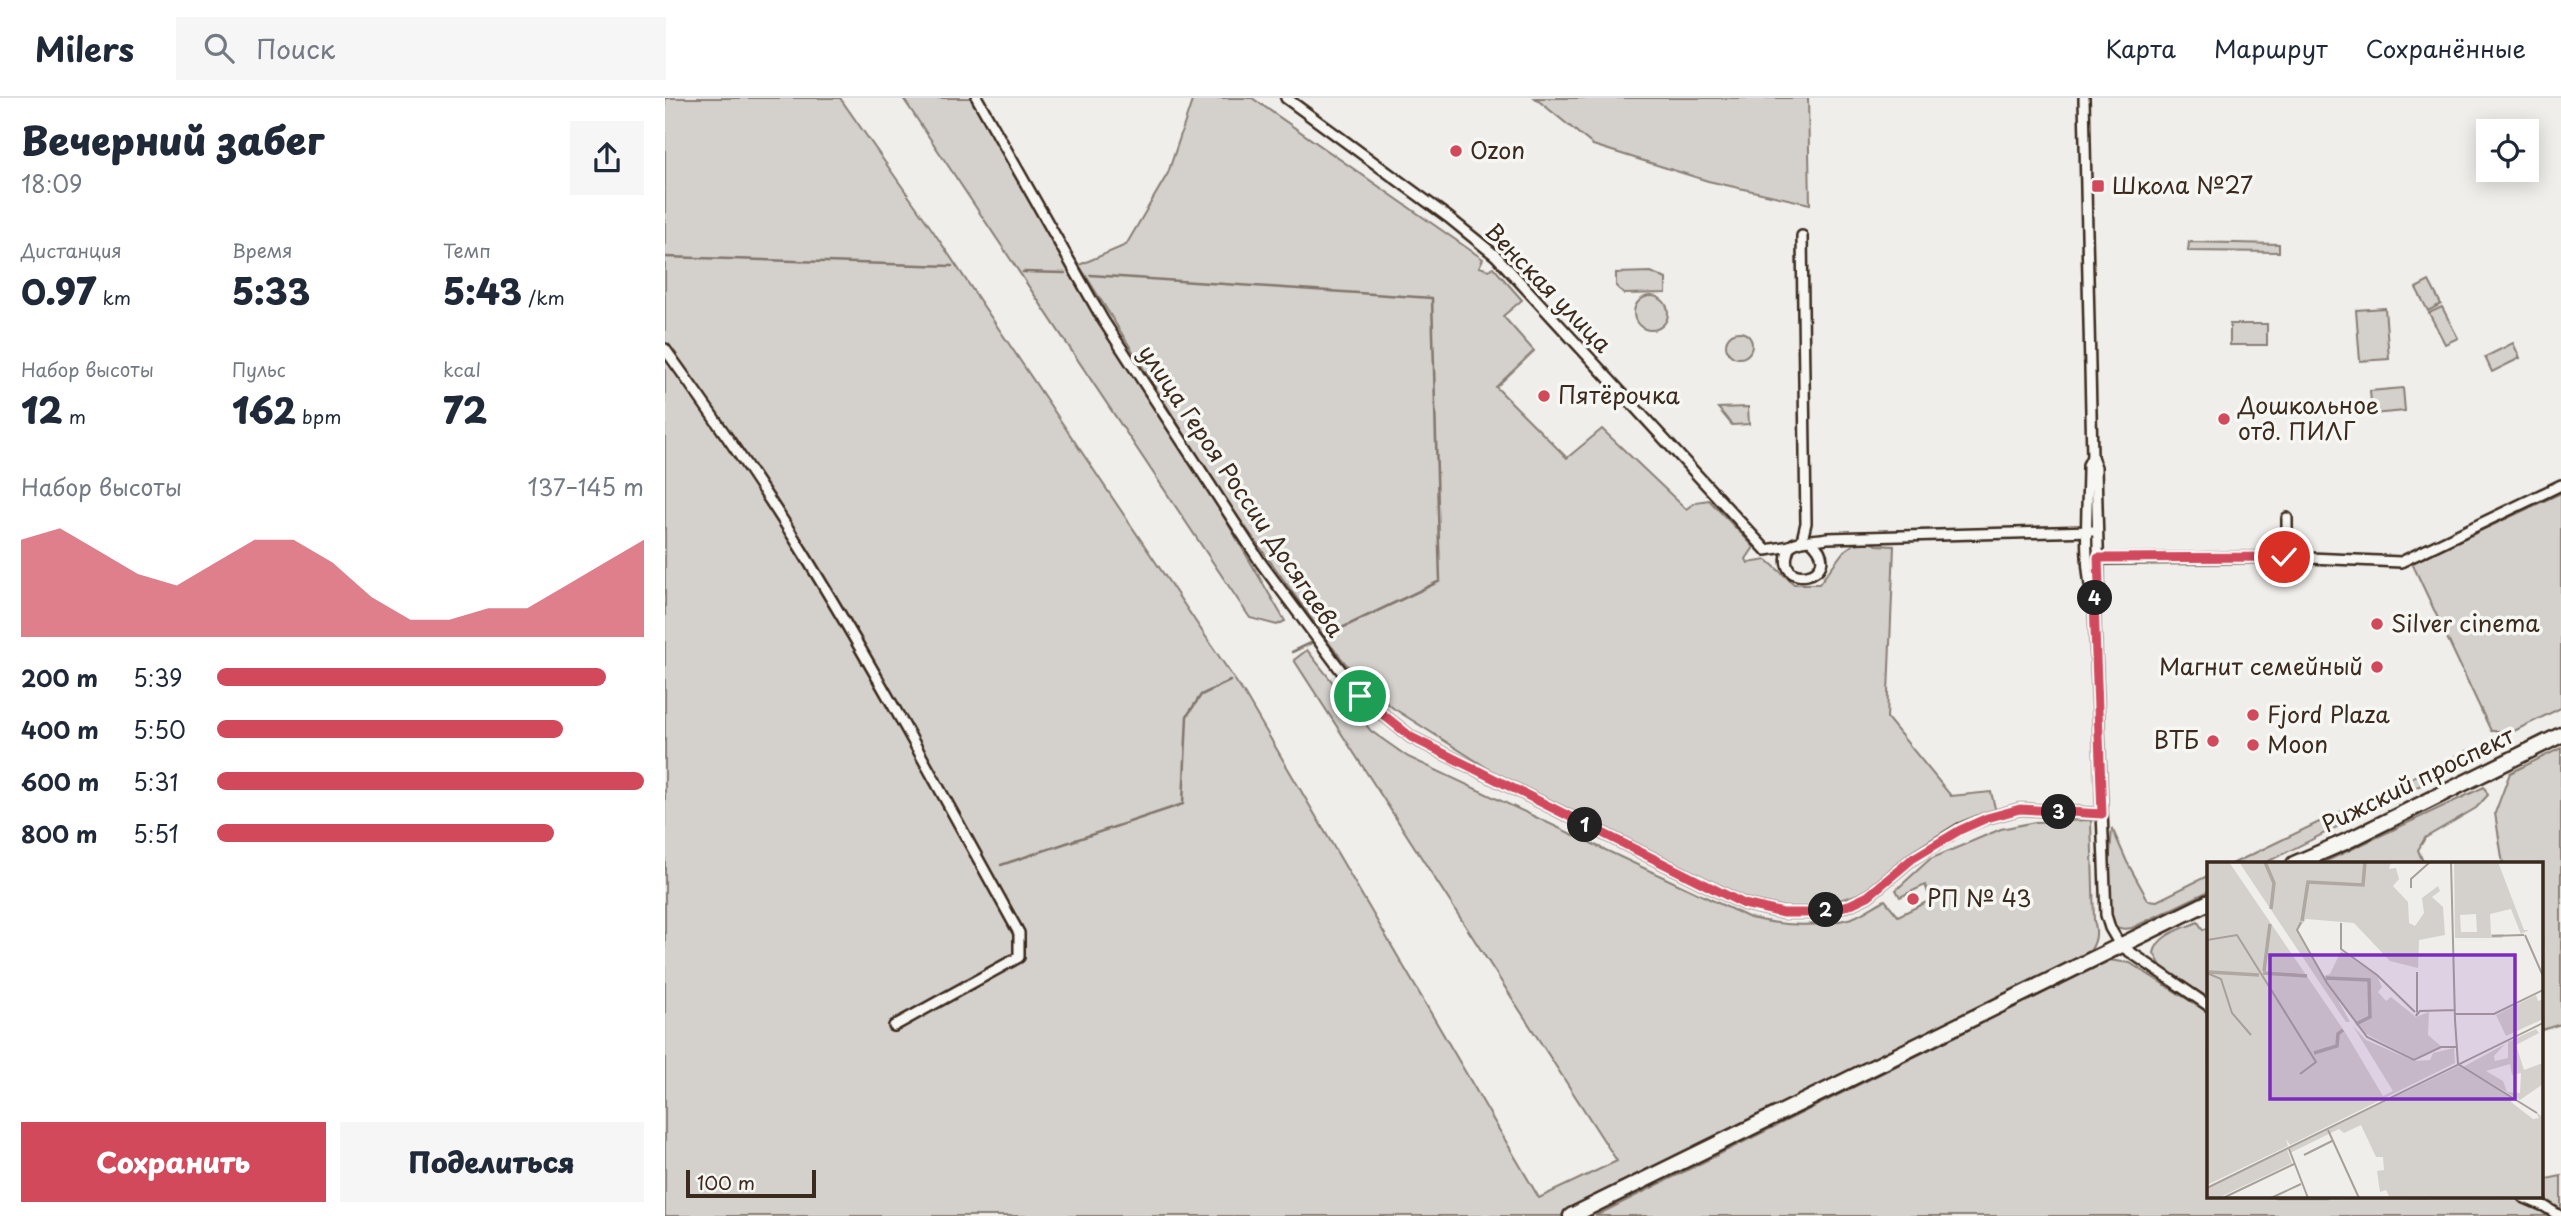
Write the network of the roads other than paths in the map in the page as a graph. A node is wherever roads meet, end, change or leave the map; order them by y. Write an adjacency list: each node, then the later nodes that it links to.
1 (978, 98): 15 (street, улица Героя России Досягаева)
2 (1286, 98): 10 (street, Венская улица)
3 (2084, 98): 8 (street)
4 (1802, 236): 9 (street)
5 (665, 349): 20 (street)
6 (2561, 485): 11 (street)
7 (2287, 518): 11 (street)
8 (2092, 531): 9 (street); 12 (street); 13 (street)
9 (1807, 541): 10 (street); 10 (street)
10 (1790, 546)
11 (2287, 557): 12 (street)
12 (2098, 558): 13 (street)
13 (2094, 603): 15 (street)
14 (2561, 735): 16 (highway, Рижский проспект)
15 (2102, 814): 18 (street)
16 (2298, 862)
17 (2207, 903): 18 (highway)
18 (2120, 945): 19 (street); 22 (highway)
19 (2207, 1005)
20 (894, 1026)
21 (2525, 1198): 23 (street)
22 (1571, 1216)
23 (2560, 1216)

